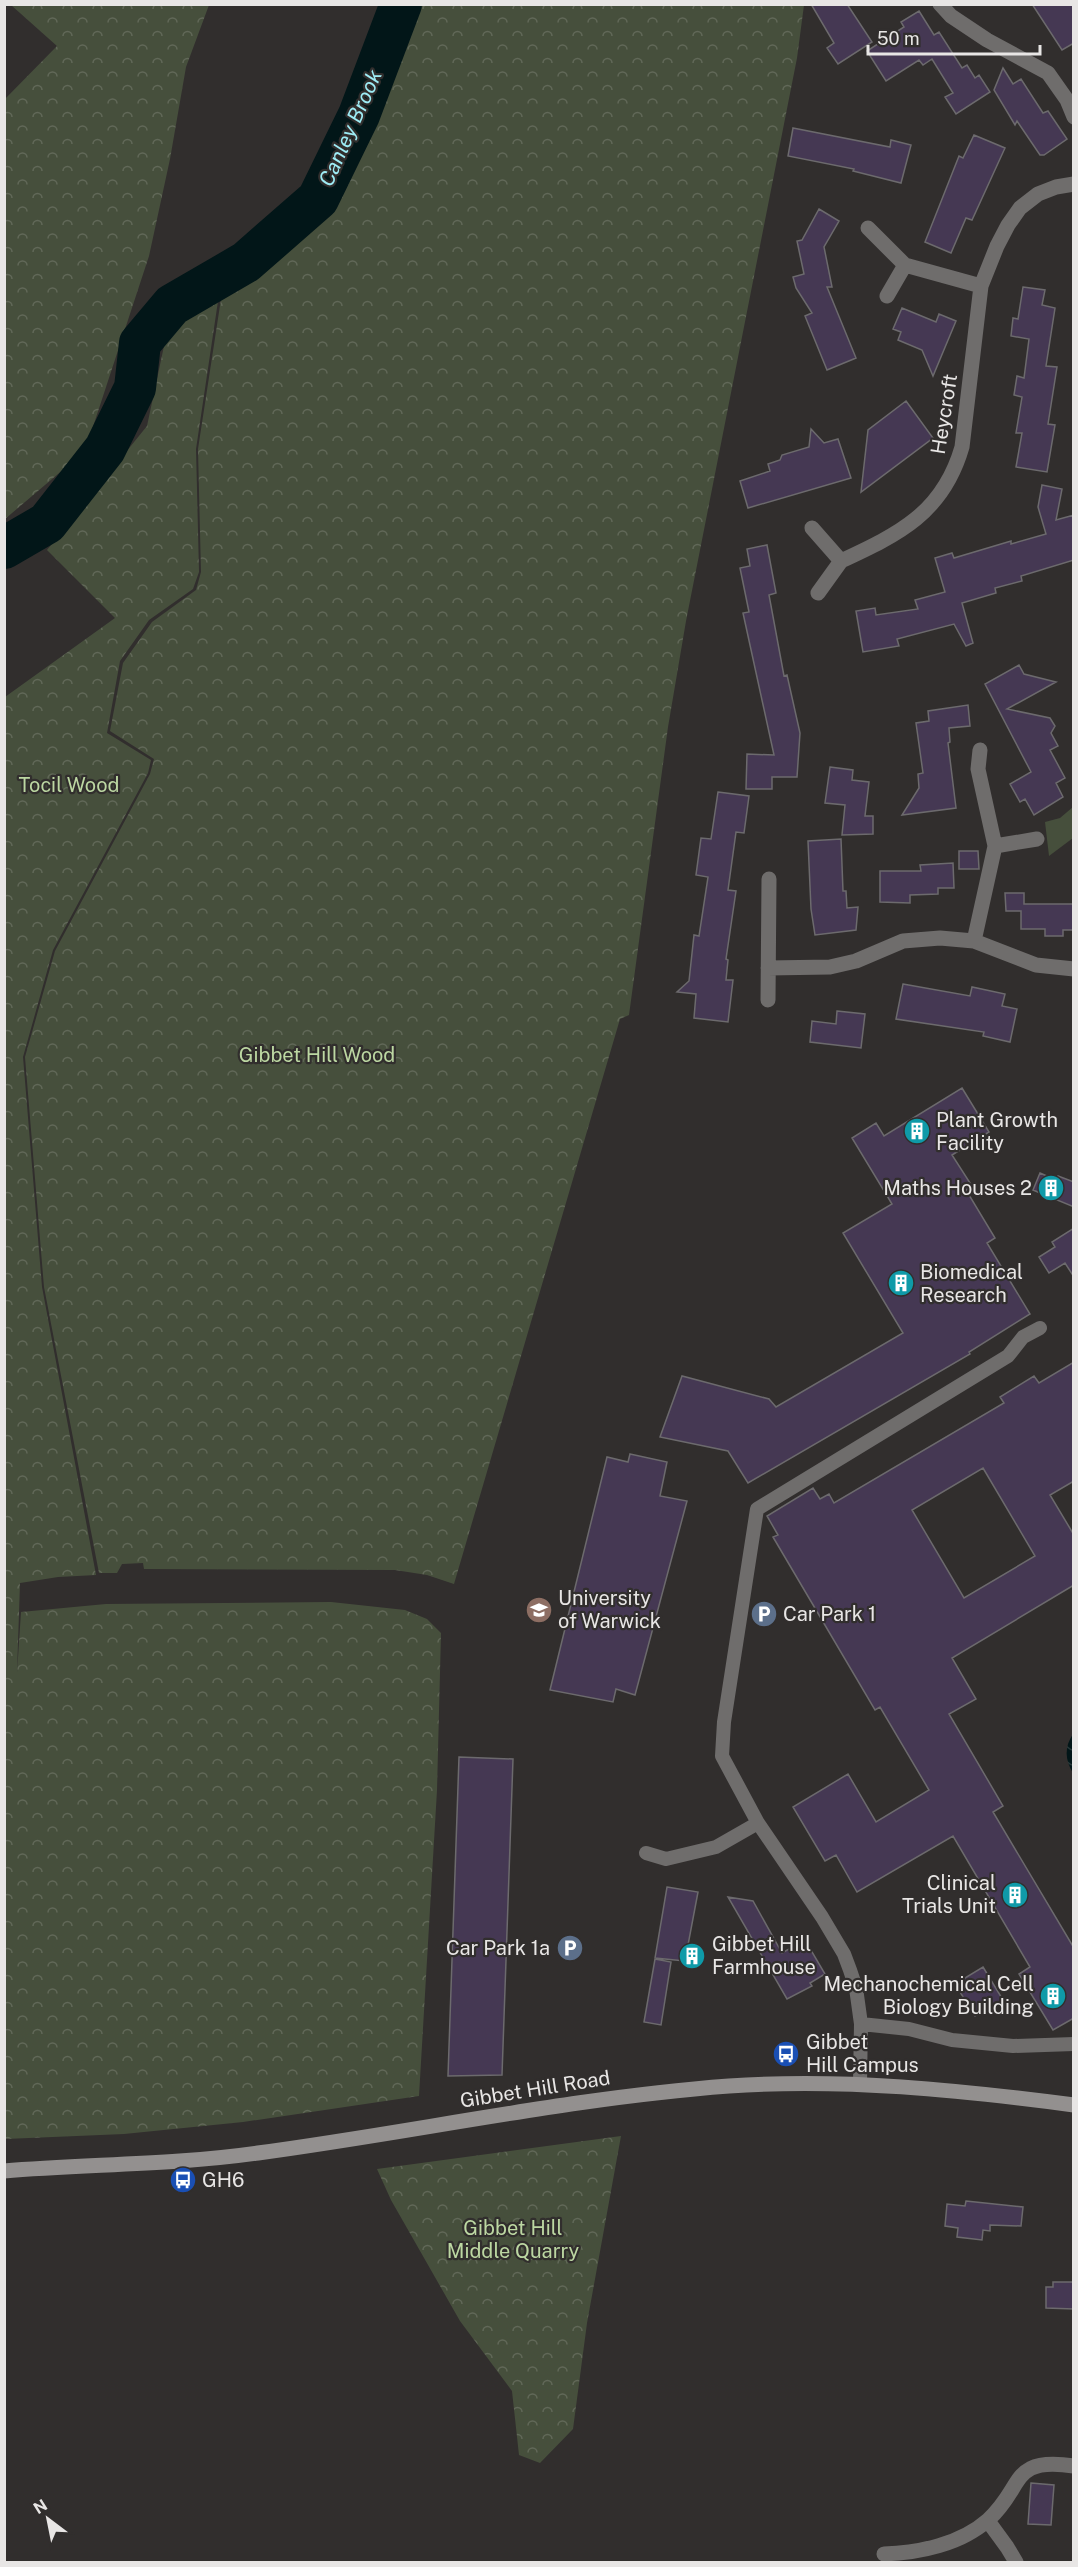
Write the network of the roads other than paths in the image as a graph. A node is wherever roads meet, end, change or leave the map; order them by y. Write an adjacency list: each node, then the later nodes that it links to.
1 (940, 4): 2 (street)
2 (1074, 117)
3 (1074, 184): 6 (street, Heycroft)
4 (868, 228): 5 (street)
5 (905, 265): 6 (street); 7 (street)
6 (981, 286): 9 (street, Heycroft)
7 (887, 296)
8 (812, 528): 9 (street)
9 (841, 561): 10 (street, Heycroft)
10 (818, 593)
11 (980, 750): 13 (street)
12 (1037, 839): 13 (street)
13 (995, 846): 15 (street)
14 (769, 879): 16 (street)
15 (974, 941): 16 (street); 17 (street)
16 (768, 968): 18 (street)
17 (1074, 969)
18 (768, 1000)
19 (1040, 1328): 20 (lane)
20 (758, 1823): 21 (lane); 22 (lane)
21 (646, 1853)
22 (861, 2024): 23 (lane); 24 (lane)
23 (1074, 2044)
24 (860, 2083): 25 (street, Gibbet Hill Road); 26 (street, Gibbet Hill Road)
25 (1074, 2105)
26 (4, 2171)
27 (1074, 2466): 28 (street)
28 (988, 2521): 29 (street); 30 (street)
29 (884, 2554)
30 (1016, 2562)

